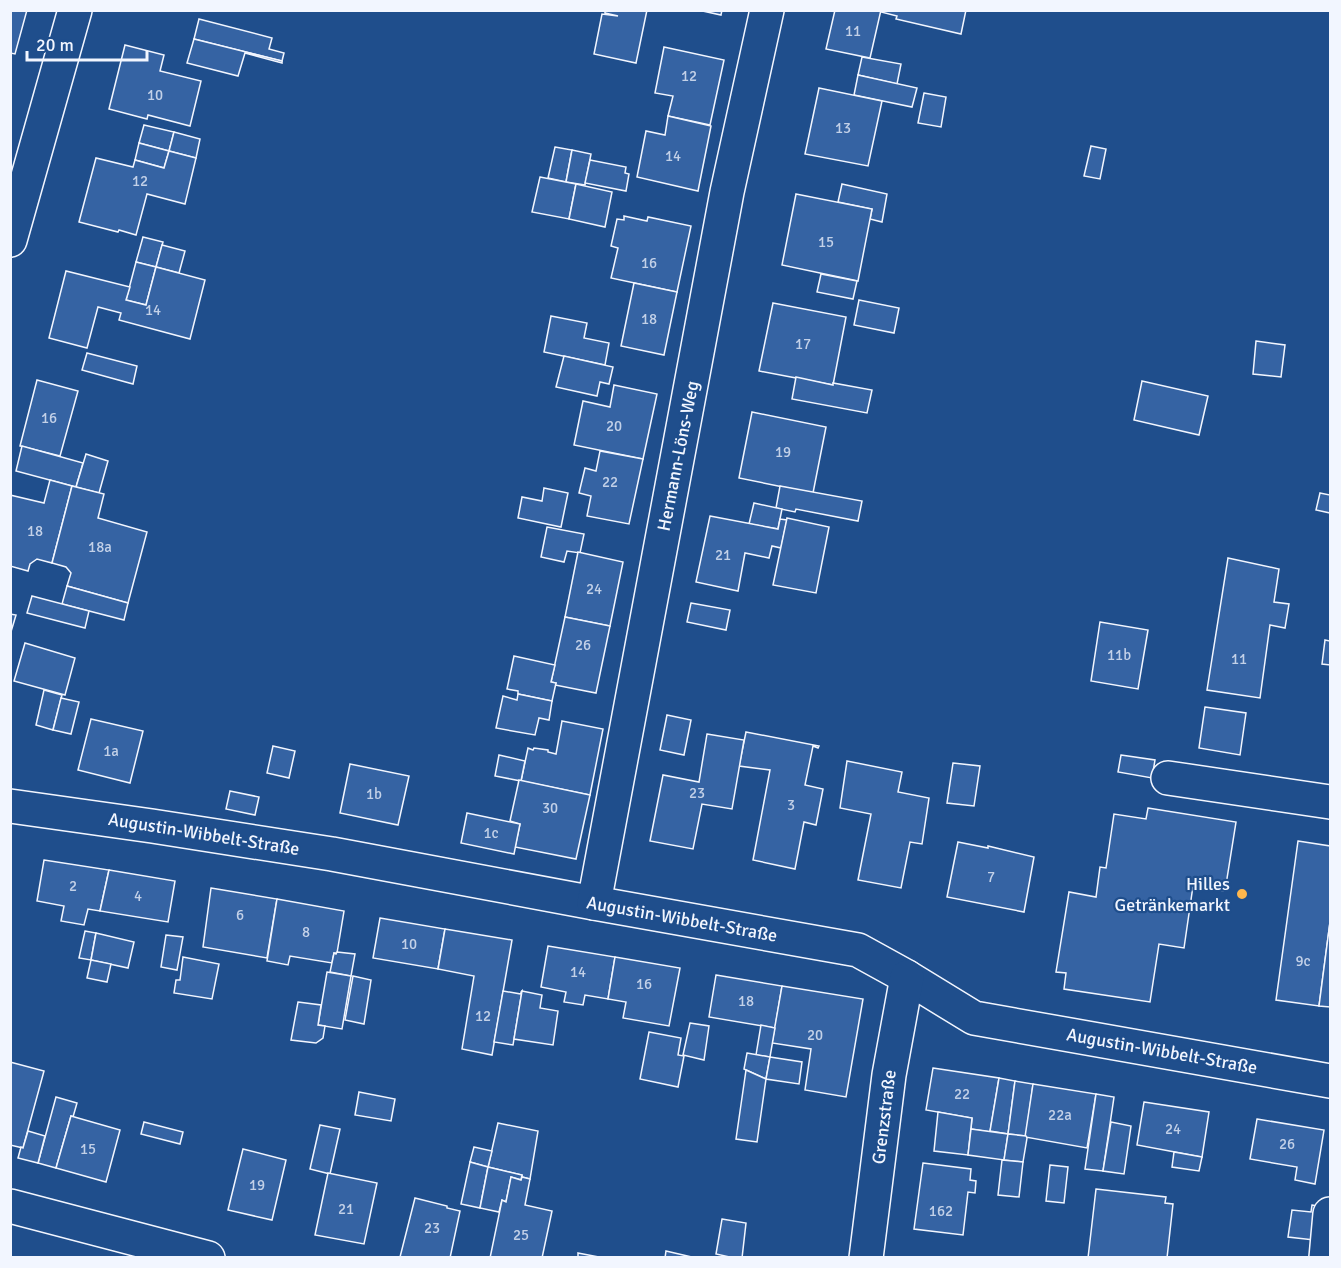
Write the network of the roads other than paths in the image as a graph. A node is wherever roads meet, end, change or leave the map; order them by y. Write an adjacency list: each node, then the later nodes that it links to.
1 (75, 10): 3 (street)
2 (767, 10): 7 (street, Hermann-Löns-Weg)
3 (10, 240)
4 (1168, 778): 5 (street)
5 (1330, 802)
6 (13, 815): 7 (street, Augustin-Wibbelt-Straße)
7 (594, 903): 8 (street, Augustin-Wibbelt-Straße)
8 (907, 977): 9 (street, Augustin-Wibbelt-Straße); 13 (street, Grenzstraße)
9 (1330, 1081)
10 (10, 1206): 12 (street)
11 (1330, 1214): 14 (street)
12 (208, 1257)
13 (867, 1257)
14 (1326, 1257)

